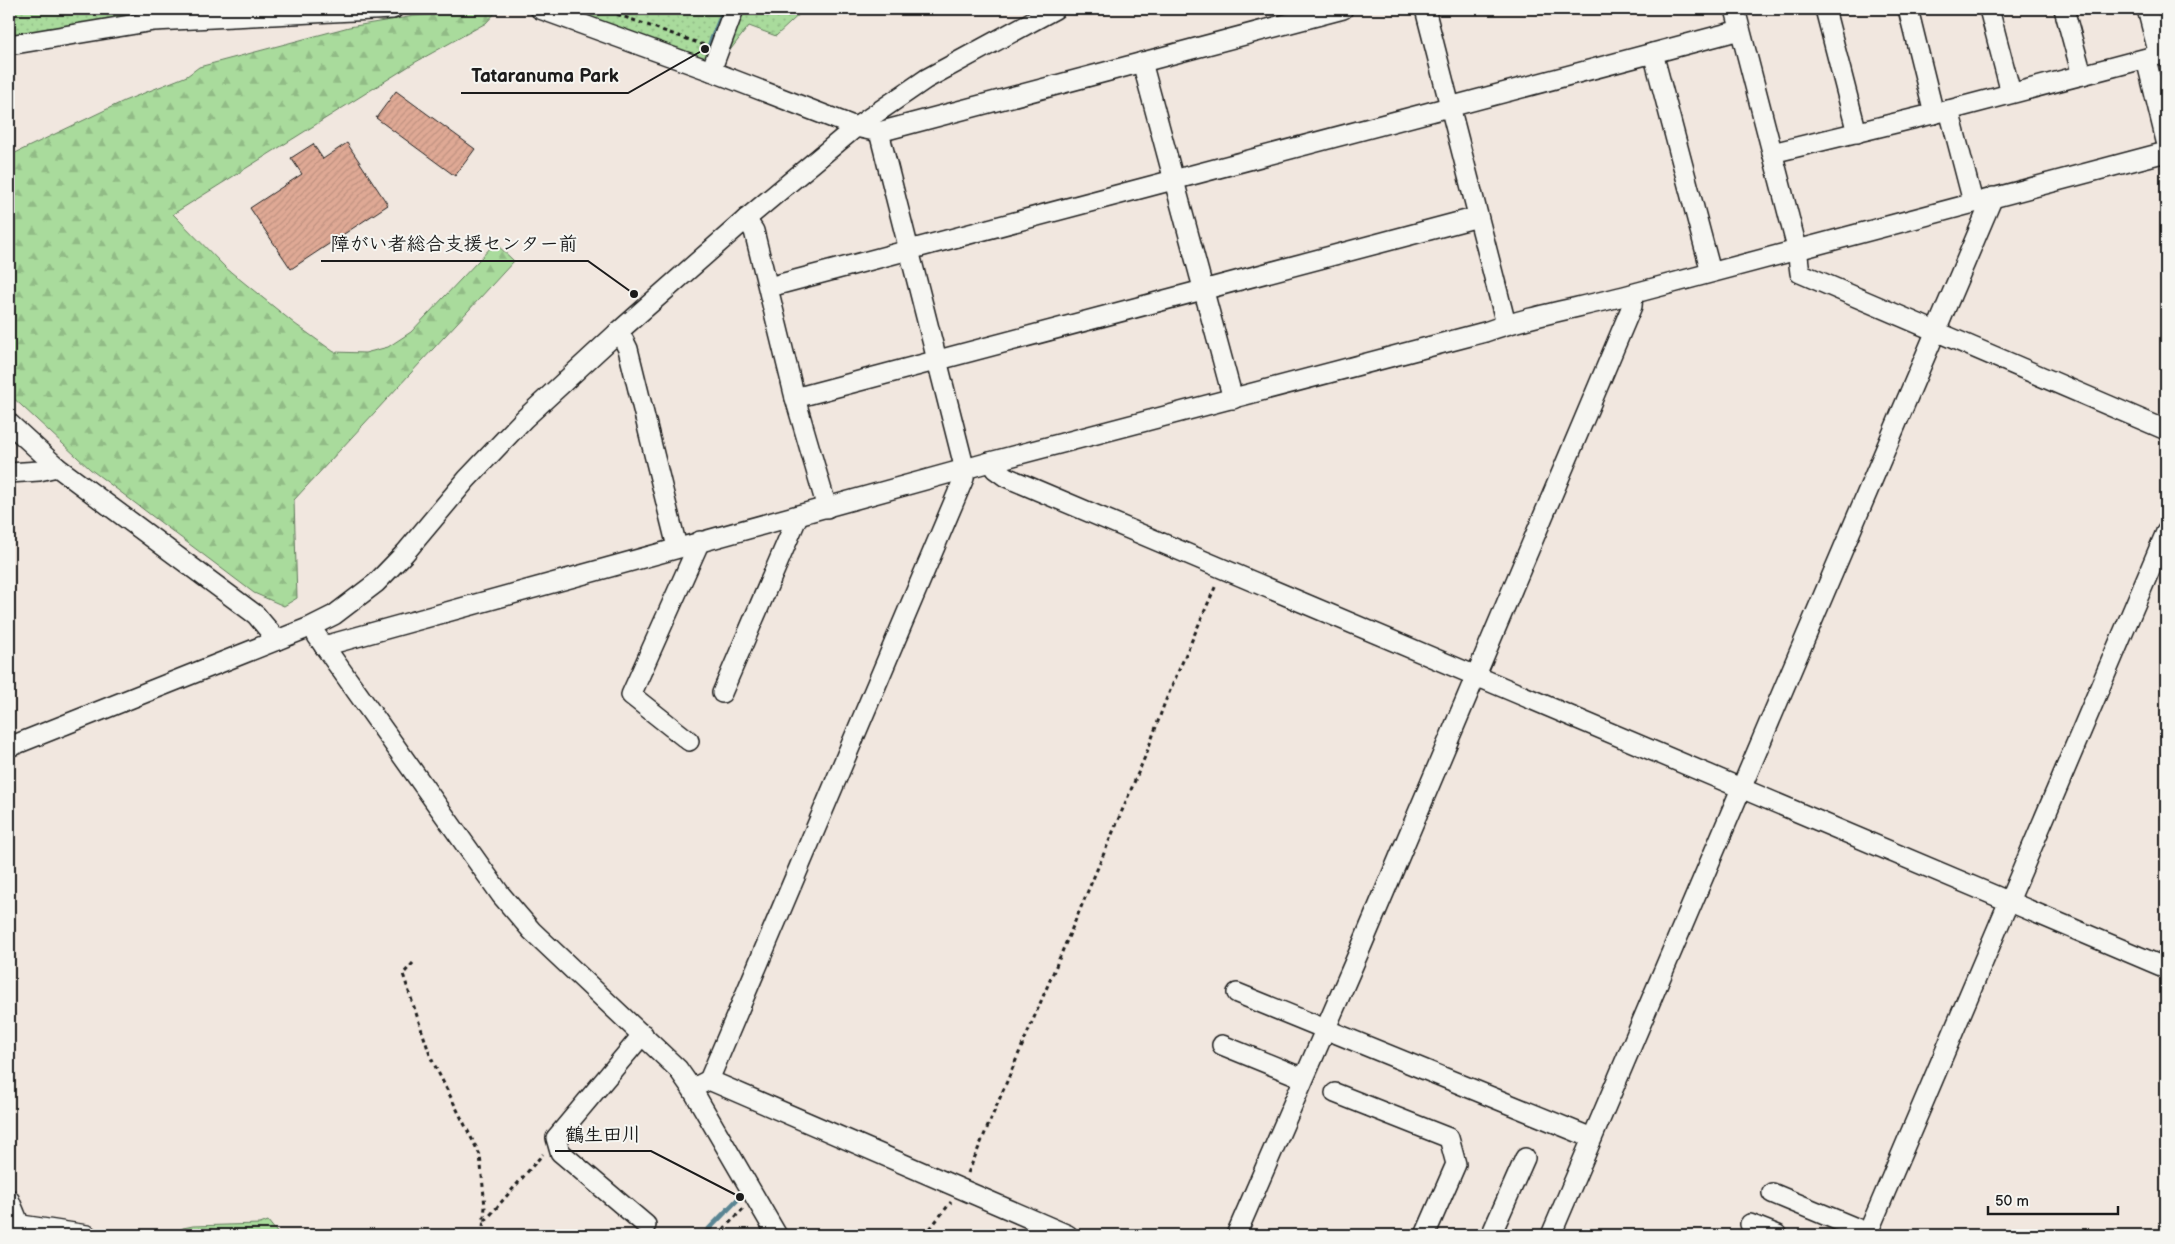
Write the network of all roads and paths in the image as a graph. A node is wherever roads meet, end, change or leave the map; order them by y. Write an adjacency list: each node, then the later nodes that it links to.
1 (393, 9): 15 (street)
2 (540, 9): 20 (street)
3 (602, 9): 16 (path)
4 (734, 9): 20 (street)
5 (1054, 9): 25 (street)
6 (1343, 9): 19 (street)
7 (1425, 9): 23 (street)
8 (1734, 9): 14 (street)
9 (1825, 9): 27 (street)
10 (1908, 9): 24 (street)
11 (1988, 9): 22 (street)
12 (2064, 9): 21 (street)
13 (2147, 9): 18 (street)
14 (1740, 30): 17 (street); 30 (street)
15 (9, 45)
16 (709, 46)
17 (1654, 53): 23 (street); 38 (street)
18 (2157, 56): 21 (street); 28 (street)
19 (1142, 62): 26 (street); 31 (street)
20 (711, 71): 25 (street)
21 (2082, 75): 22 (street)
22 (2010, 93): 24 (street)
23 (1451, 105): 31 (street); 34 (street)
24 (1941, 112): 27 (street); 33 (street)
25 (856, 127): 26 (street); 35 (street)
26 (879, 132): 37 (street)
27 (1856, 133): 30 (street)
28 (2166, 140)
29 (2166, 152): 32 (street)
30 (1772, 153): 36 (street)
31 (1174, 181): 37 (street); 40 (street)
32 (1993, 197): 33 (street); 43 (street)
33 (1973, 202): 36 (street)
34 (1478, 217): 40 (street); 42 (street)
35 (746, 219): 39 (street); 44 (street)
36 (1797, 248): 38 (street); 43 (street)
37 (909, 249): 39 (street); 45 (street)
38 (1711, 272): 41 (street)
39 (769, 287): 46 (street)
40 (1204, 291): 45 (street); 47 (street)
41 (1633, 294): 42 (street); 63 (street)
42 (1506, 324): 47 (street)
43 (1935, 331): 49 (street); 67 (street)
44 (617, 333): 58 (street); 60 (street)
45 (937, 360): 46 (street); 52 (street)
46 (795, 398): 54 (street)
47 (1233, 399): 50 (street)
48 (9, 423): 51 (street)
49 (2166, 430)
50 (990, 462): 52 (street); 59 (street)
51 (57, 467): 53 (street); 61 (street)
52 (965, 470): 54 (street); 76 (street)
53 (9, 473)
54 (827, 508): 55 (street)
55 (798, 516): 57 (street); 64 (street)
56 (2166, 532): 68 (street)
57 (700, 541): 58 (street); 65 (street)
58 (677, 547): 62 (street)
59 (1223, 568): 63 (street); 81 (path)
60 (310, 627): 61 (street); 62 (street)
61 (277, 640): 66 (street)
62 (324, 646): 73 (street)
63 (1475, 675): 67 (street); 72 (street)
64 (722, 693)
65 (689, 741)
66 (9, 747)
67 (1742, 788): 68 (street); 79 (street)
68 (2010, 900): 70 (street); 89 (street)
69 (412, 963): 85 (path)
70 (2166, 968)
71 (1237, 993): 72 (street)
72 (1325, 1028): 75 (street); 79 (street)
73 (643, 1034): 76 (street); 78 (street)
74 (1222, 1045): 75 (street)
75 (1303, 1078): 96 (street)
76 (701, 1085): 81 (street); 84 (street)
77 (1335, 1093): 97 (street)
78 (556, 1138): 85 (path); 87 (street)
79 (1592, 1138): 99 (street)
80 (1525, 1158): 98 (street)
81 (961, 1190): 94 (path); 95 (street)
82 (1772, 1193): 89 (street)
83 (9, 1199): 88 (street)
84 (756, 1200): 92 (path); 93 (street)
85 (484, 1222): 91 (path)
86 (1750, 1224): 100 (street)
87 (646, 1225)
88 (21, 1230): 90 (street)
89 (1868, 1234)
90 (87, 1235)
91 (485, 1235)
92 (718, 1235)
93 (777, 1235)
94 (925, 1235)
95 (1068, 1235)
96 (1236, 1235)
97 (1425, 1235)
98 (1491, 1235)
99 (1551, 1235)
100 (1778, 1235)

